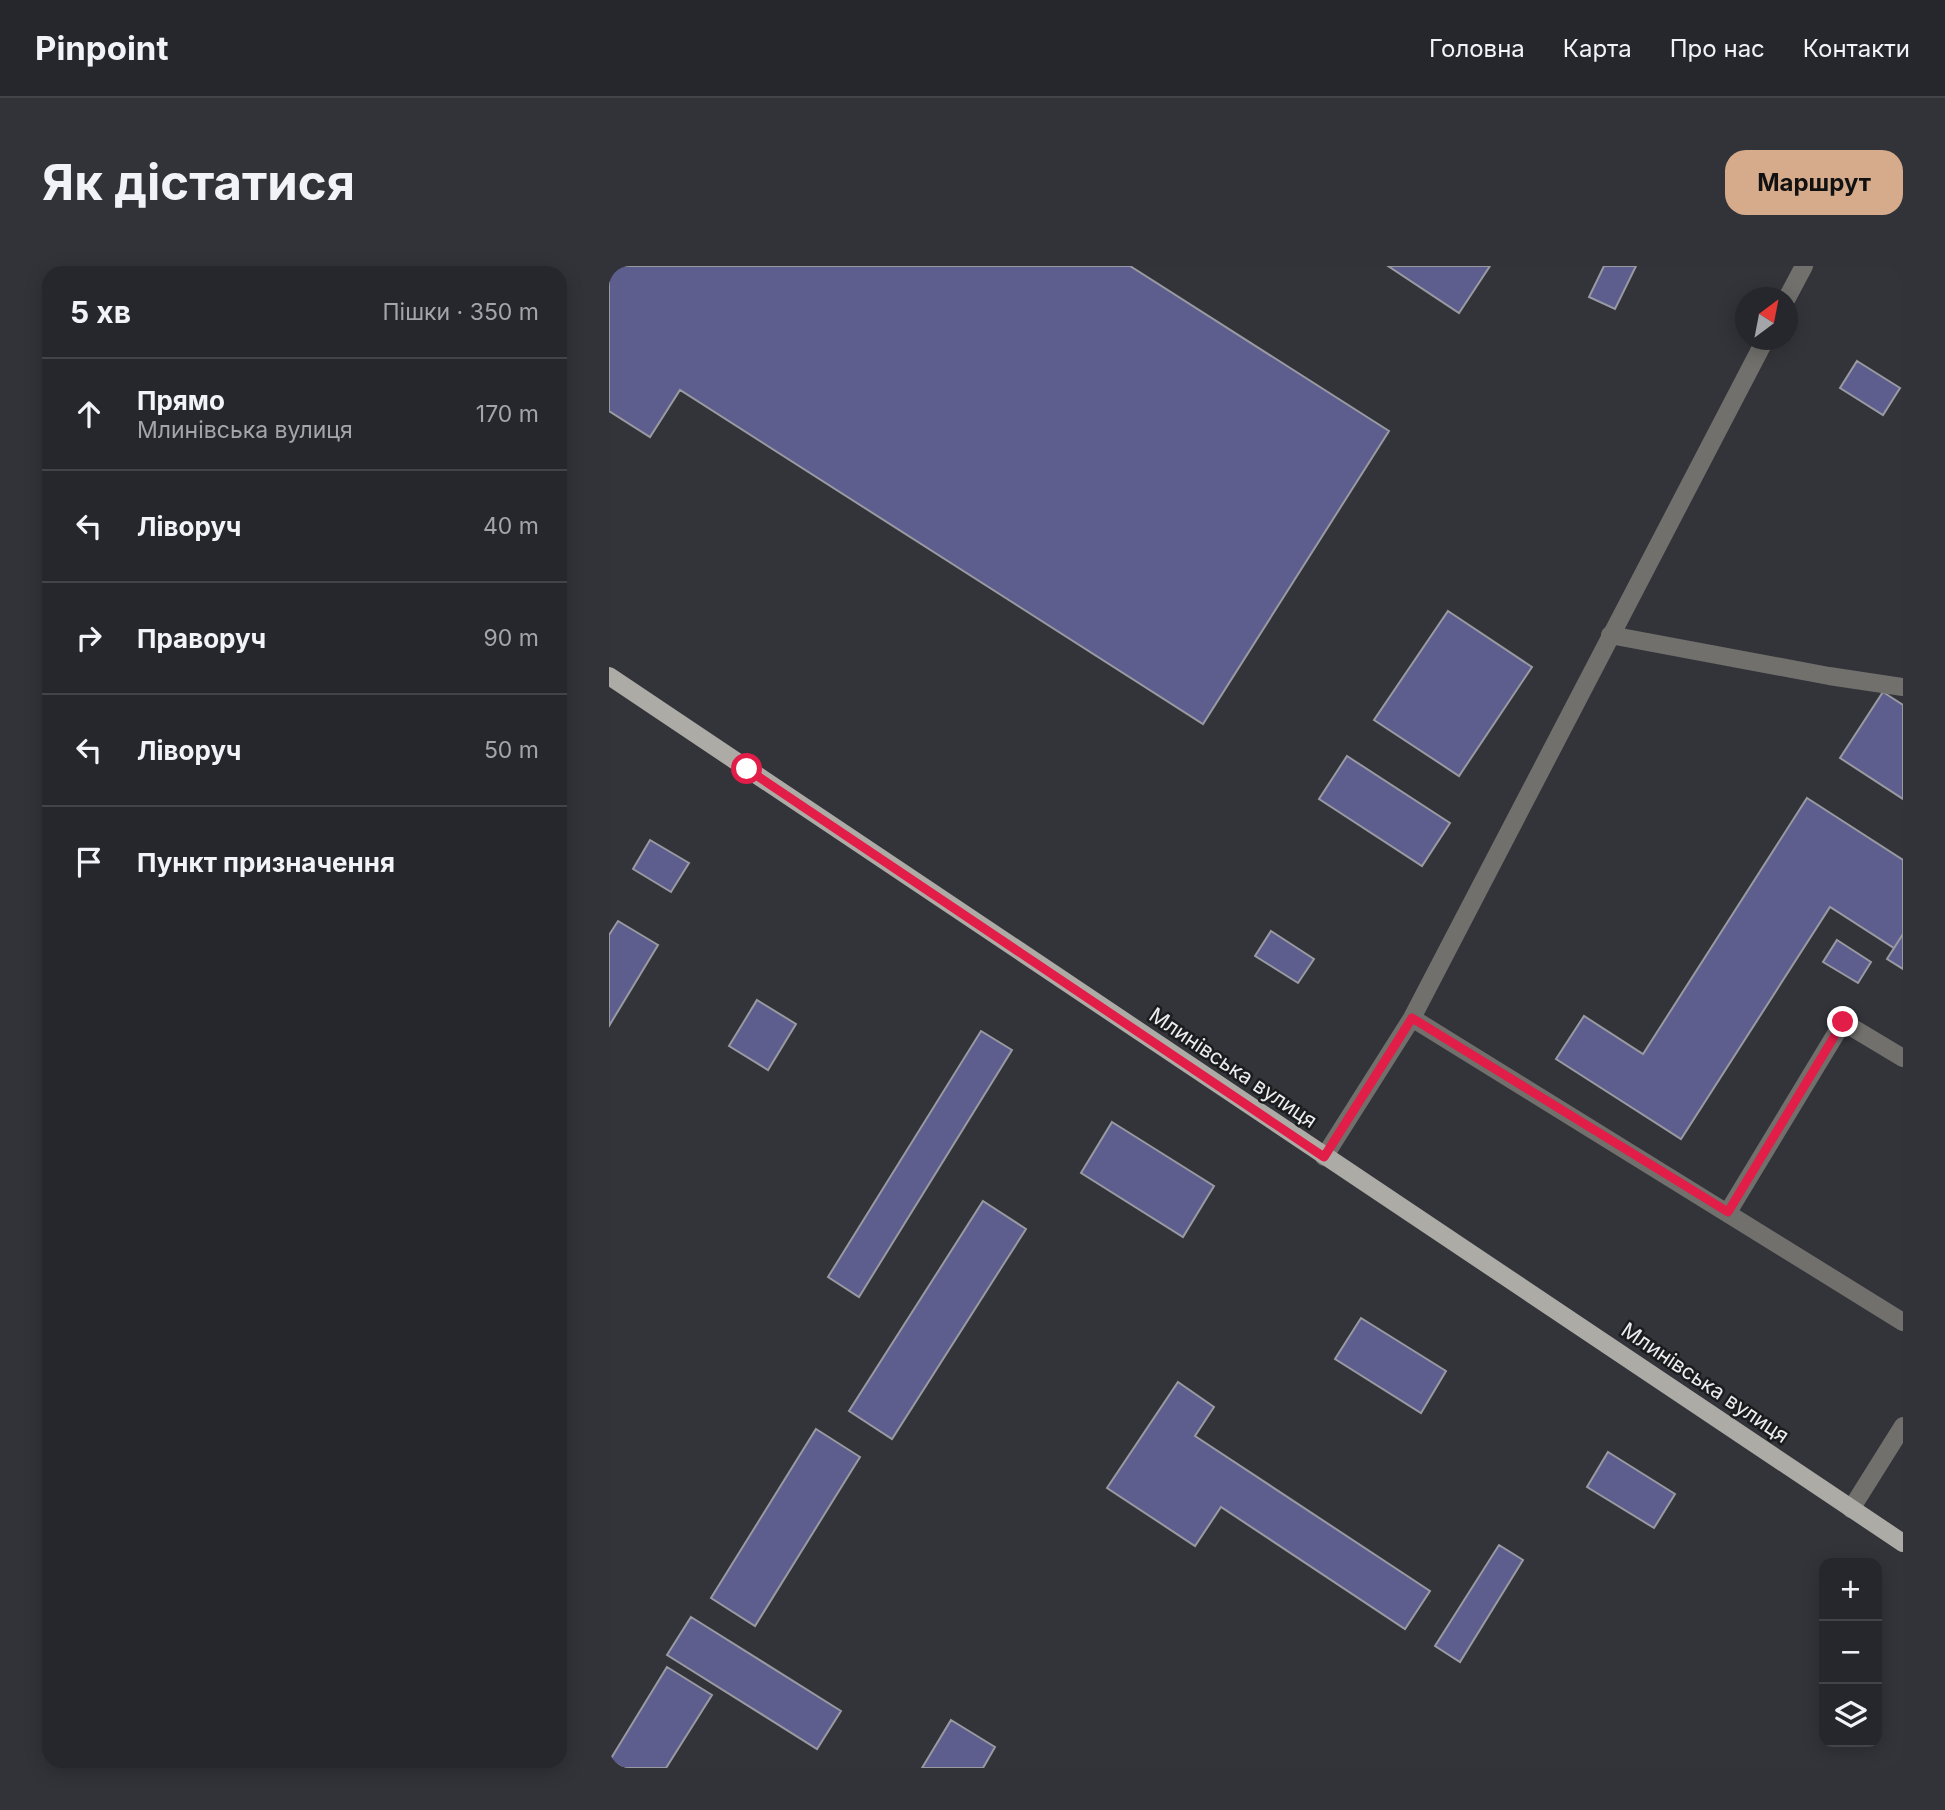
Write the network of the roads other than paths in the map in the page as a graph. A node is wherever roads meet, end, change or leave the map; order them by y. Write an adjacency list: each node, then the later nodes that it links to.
1 (1804, 266): 2 (street)
2 (1793, 287)
3 (1761, 350): 4 (street)
4 (1610, 635): 6 (street); 7 (street)
5 (609, 676): 9 (main road, Млинівська вулиця)
6 (1903, 687)
7 (1412, 1018): 9 (street); 10 (street)
8 (1903, 1058): 10 (street)
9 (1324, 1157): 13 (main road, Млинівська вулиця)
10 (1728, 1212): 11 (street)
11 (1903, 1322)
12 (1903, 1426): 13 (street)
13 (1851, 1510): 14 (main road, Млинівська вулиця)
14 (1903, 1543)

